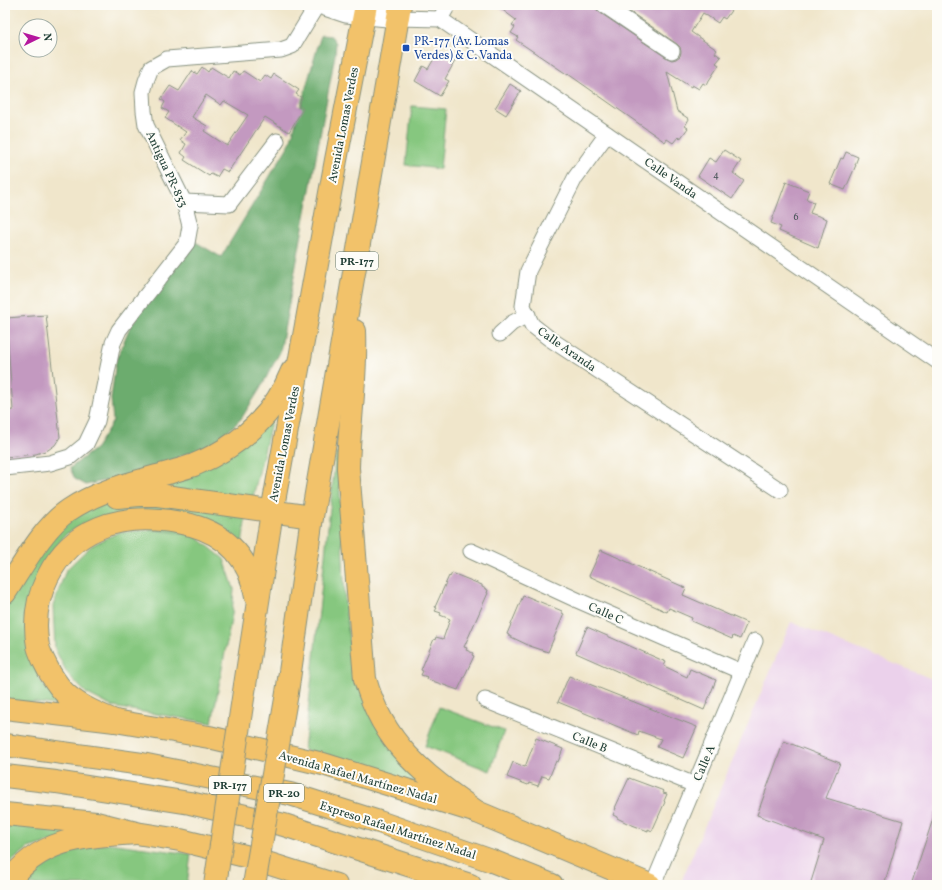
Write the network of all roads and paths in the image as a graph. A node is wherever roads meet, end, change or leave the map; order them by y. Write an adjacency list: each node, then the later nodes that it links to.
1 (317, 5): 11 (street, Antigua PR-833)
2 (322, 5): 5 (street)
3 (448, 5): 7 (street)
4 (604, 5): 8 (street)
5 (365, 10): 6 (street); 15 (main road, Avenida Lomas Verdes / PR-177)
6 (399, 11): 7 (street); 12 (main road, PR-177)
7 (440, 19): 9 (street, Calle Vanda)
8 (672, 51)
9 (607, 134): 13 (street, Calle Aranda); 16 (street, Calle Vanda)
10 (277, 141): 11 (street)
11 (184, 202): 17 (street, Antigua PR-833)
12 (353, 281): 21 (main road, PR-177); 33 (main road)
13 (528, 316): 14 (street); 18 (street, Calle Aranda)
14 (500, 334)
15 (303, 344): 19 (main road); 20 (main road, Avenida Lomas Verdes / PR-177)
16 (937, 362)
17 (5, 468)
18 (780, 490)
19 (87, 500): 20 (main road); 23 (main road)
20 (272, 512): 21 (main road); 24 (main road, Avenida Lomas Verdes / PR-177)
21 (312, 517): 38 (main road, PR-177, bridge)
22 (471, 551): 26 (street, Calle C)
23 (5, 593)
24 (258, 604): 29 (main road); 37 (main road, Avenida Lomas Verdes / PR-177, bridge)
25 (755, 641): 26 (street, Calle A)
26 (742, 672): 32 (street, Calle A)
27 (485, 700): 32 (street, Calle B)
28 (5, 708): 29 (main road, Avenida Rafael Martínez Nadal)
29 (115, 721): 33 (main road, Avenida Rafael Martínez Nadal)
30 (5, 745): 41 (main road, Expreso Rafael Martínez Nadal / PR-20)
31 (5, 776): 40 (main road, PR-20)
32 (695, 785): 43 (street, Calle A)
33 (477, 812): 42 (main road, Avenida Rafael Martínez Nadal)
34 (5, 814): 35 (main road)
35 (136, 833): 36 (main road); 39 (main road)
36 (7, 885)
37 (215, 885)
38 (254, 885)
39 (336, 885)
40 (470, 885)
41 (552, 885)
42 (650, 885)
43 (653, 885)

